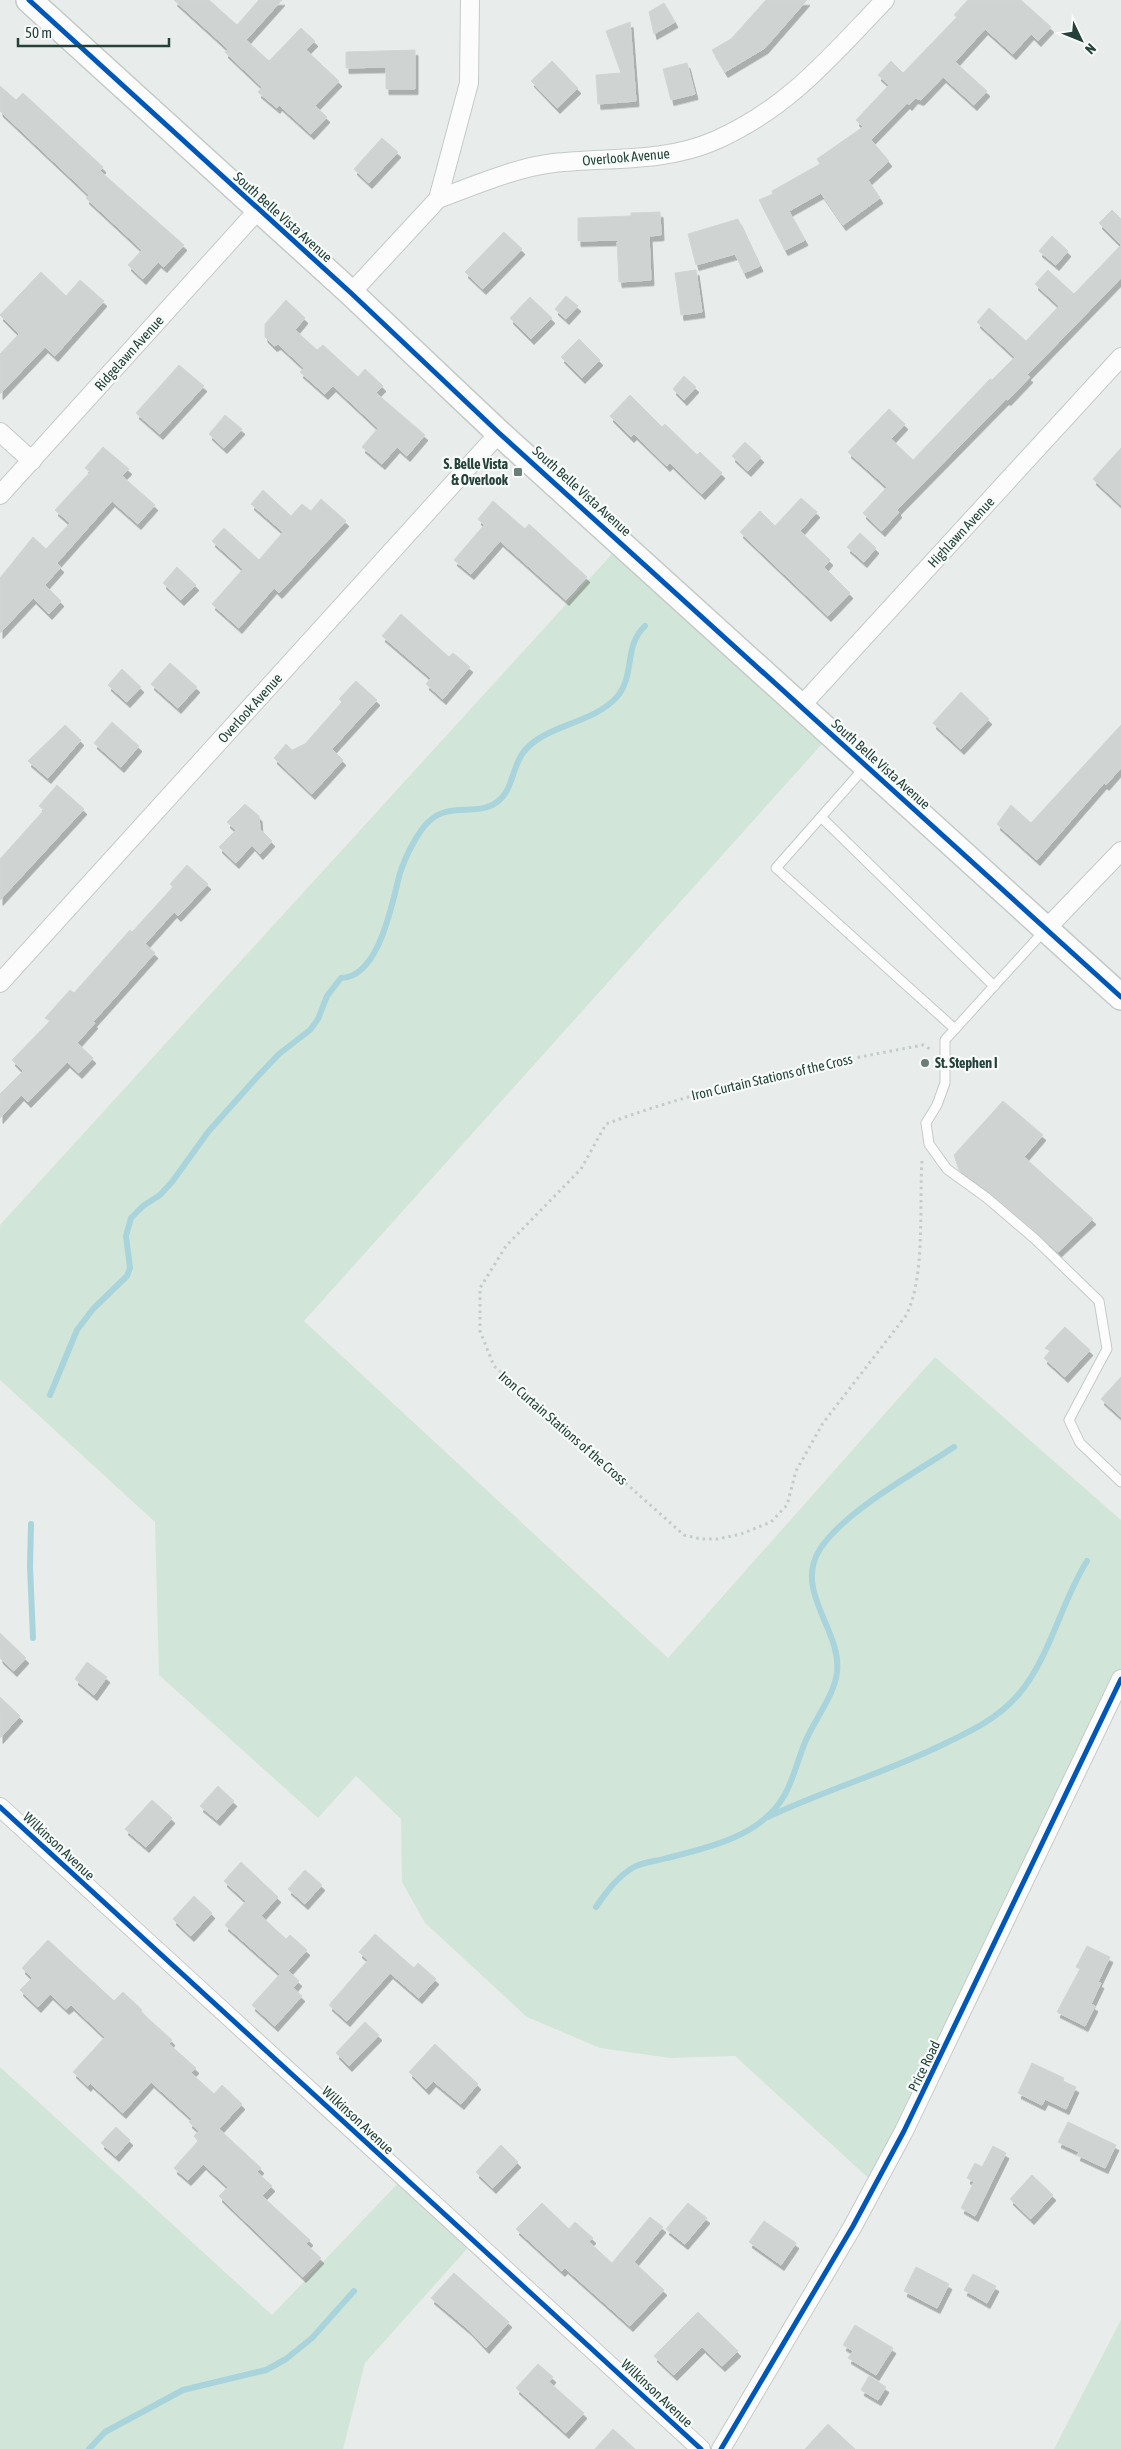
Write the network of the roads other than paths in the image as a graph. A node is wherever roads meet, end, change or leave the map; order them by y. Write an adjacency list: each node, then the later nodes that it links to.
1 (29, 0): 5 (street, South Belle Vista Avenue)
2 (470, 0): 4 (street)
3 (885, 0): 4 (street, Overlook Avenue)
4 (438, 198): 6 (street)
5 (258, 210): 6 (street, South Belle Vista Avenue); 10 (street, Ridgelawn Avenue)
6 (351, 293): 9 (street, South Belle Vista Avenue)
7 (1121, 358): 12 (street, Highlawn Avenue)
8 (0, 432): 10 (street)
9 (499, 432): 12 (street, South Belle Vista Avenue); 17 (street, Overlook Avenue)
10 (32, 461): 11 (street, Ridgelawn Avenue)
11 (0, 496)
12 (801, 706): 13 (street, South Belle Vista Avenue)
13 (866, 766): 14 (lane); 16 (street, South Belle Vista Avenue)
14 (821, 817): 18 (lane); 20 (lane)
15 (1121, 850): 16 (street)
16 (1047, 928): 18 (lane); 19 (street, South Belle Vista Avenue)
17 (0, 983)
18 (994, 986): 20 (lane)
19 (1121, 997)
20 (955, 1029): 21 (lane)
21 (1121, 1482)
22 (1121, 1679): 25 (street, Price Road)
23 (0, 1807): 24 (street, Wilkinson Avenue)
24 (701, 2449)
25 (721, 2449)

